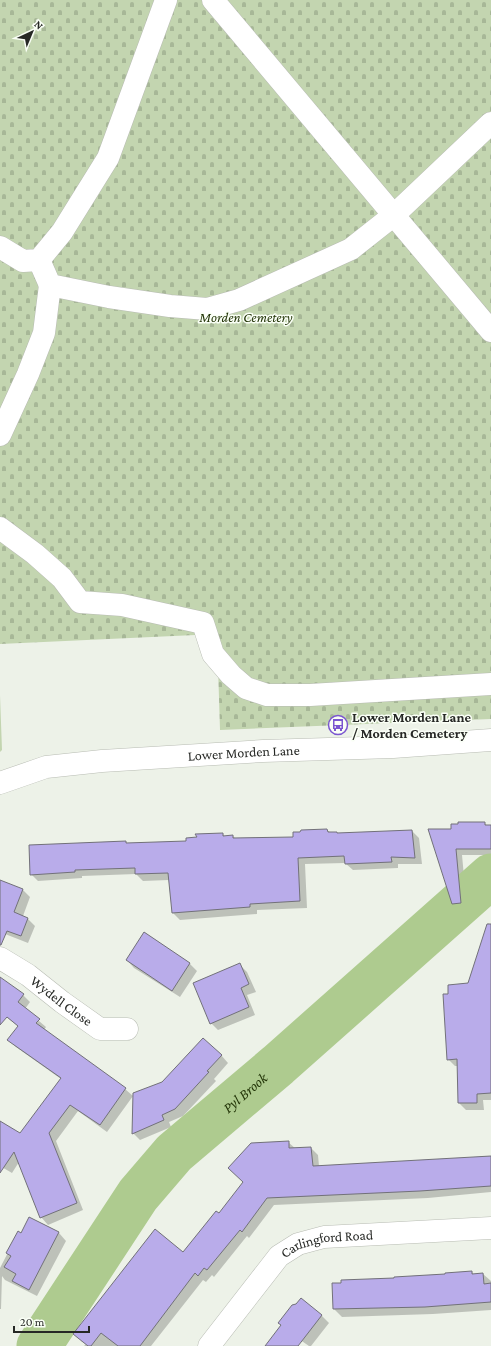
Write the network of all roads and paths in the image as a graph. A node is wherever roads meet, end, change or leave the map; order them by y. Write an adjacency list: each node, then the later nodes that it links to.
1 (166, 0): 6 (street)
2 (213, 0): 4 (street)
3 (491, 123): 4 (street)
4 (394, 215): 7 (street); 8 (street)
5 (0, 247): 6 (street)
6 (39, 260): 7 (street)
7 (50, 286): 9 (street)
8 (491, 331)
9 (0, 435)
10 (0, 528): 11 (street)
11 (491, 684)
12 (491, 740): 13 (street, Lower Morden Lane)
13 (0, 783)
14 (0, 958): 15 (street, Wydell Close)
15 (127, 1029)
16 (491, 1228): 17 (street, Carlingford Road)
17 (209, 1346)

